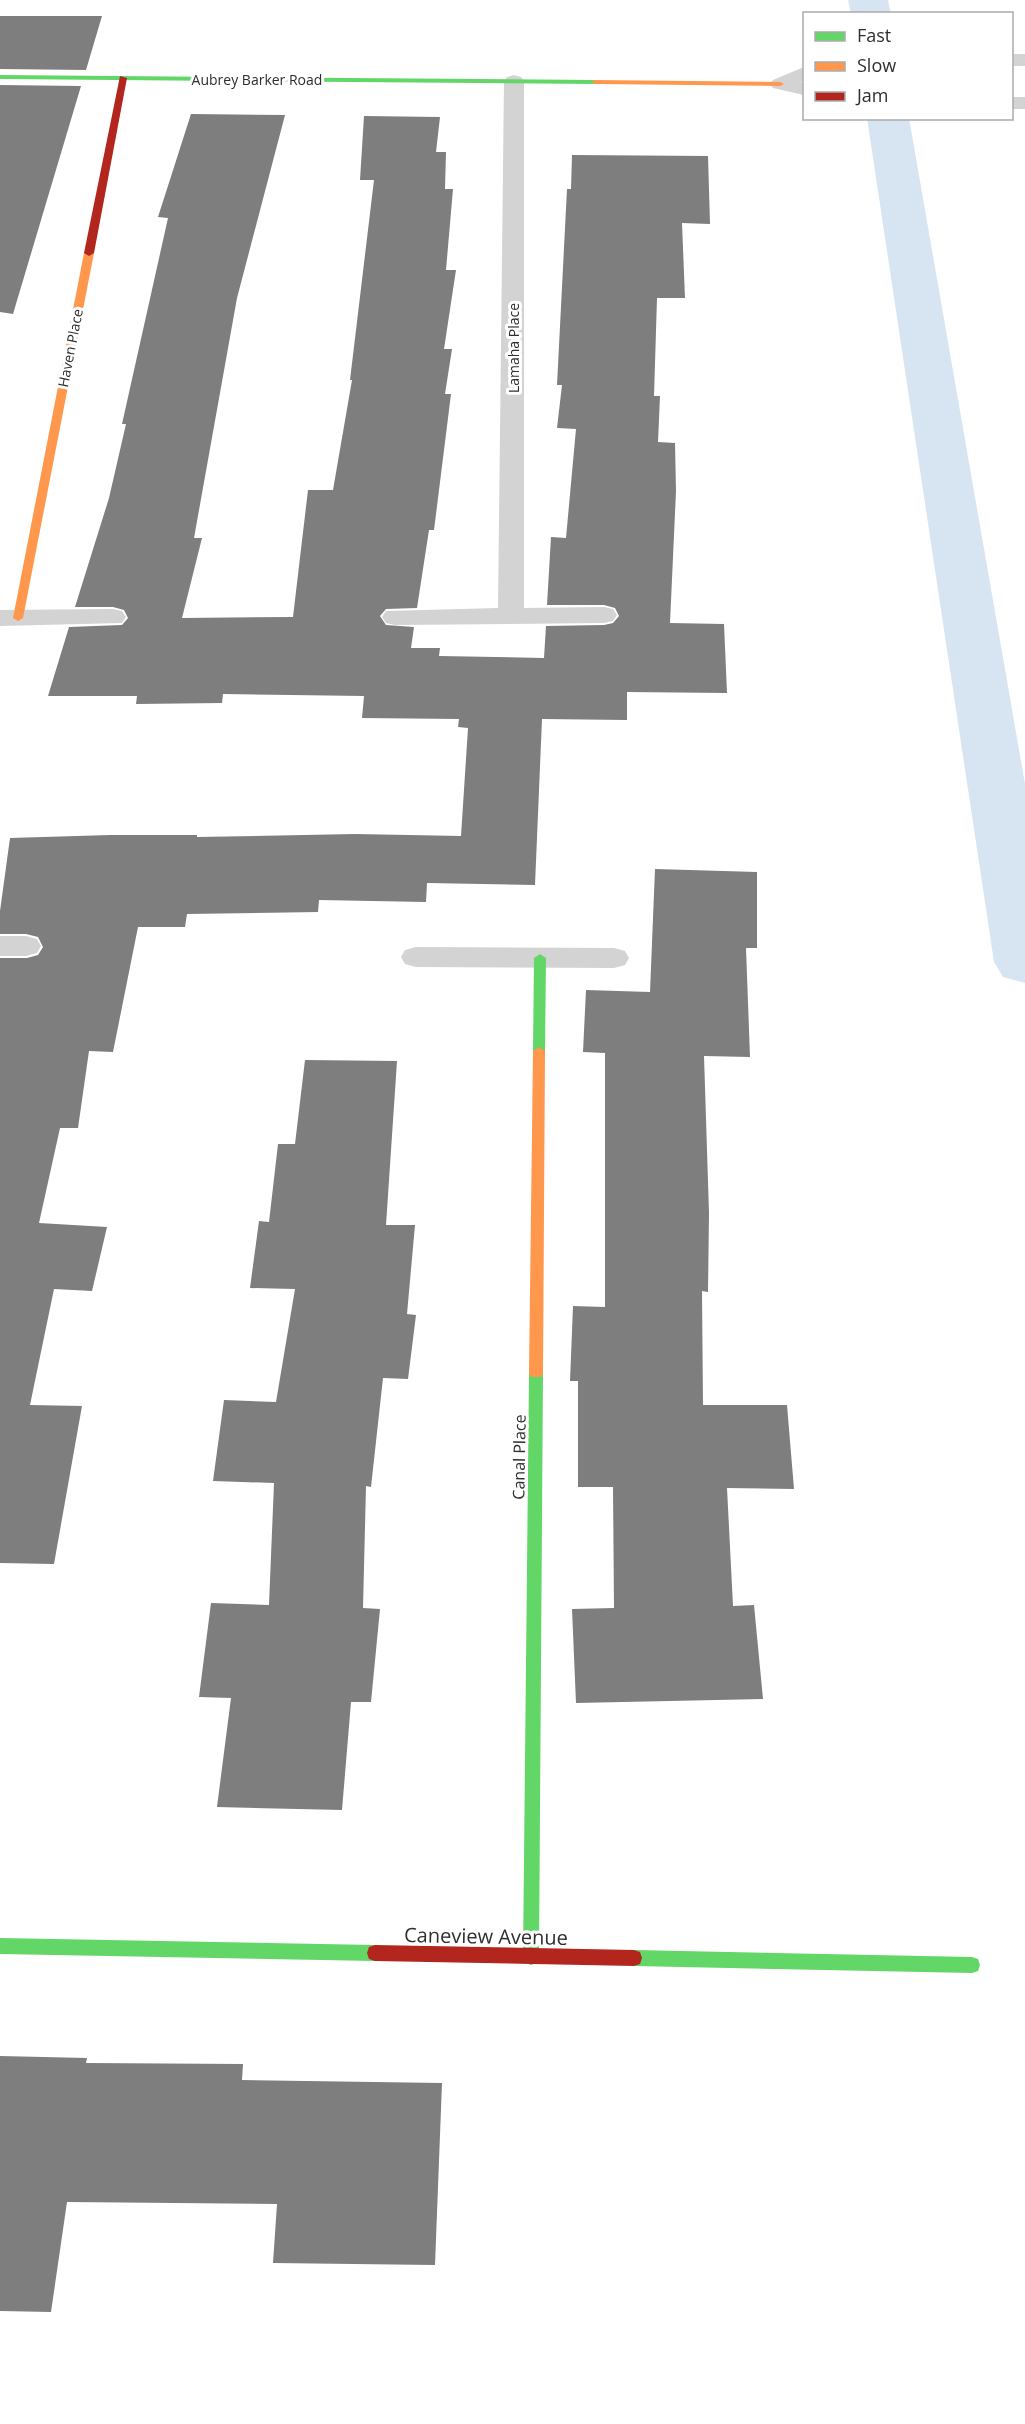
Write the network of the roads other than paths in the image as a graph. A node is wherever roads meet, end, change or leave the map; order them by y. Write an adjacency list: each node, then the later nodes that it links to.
1 (803, 73): 5 (street)
2 (0, 77): 3 (street, Aubrey Barker Road)
3 (123, 78): 4 (street, Aubrey Barker Road); 11 (street, Haven Place)
4 (514, 81): 5 (street, Aubrey Barker Road); 8 (street, Lamaha Place)
5 (780, 84): 6 (street)
6 (803, 89)
7 (604, 615): 8 (street)
8 (512, 616): 10 (street)
9 (113, 617): 11 (street)
10 (395, 617)
11 (9, 618)
12 (416, 957): 13 (street)
13 (540, 958): 14 (street); 16 (street, Canal Place)
14 (614, 958)
15 (0, 1946): 16 (street, Caneview Avenue)
16 (531, 1957): 17 (street, Caneview Avenue)
17 (972, 1965)

